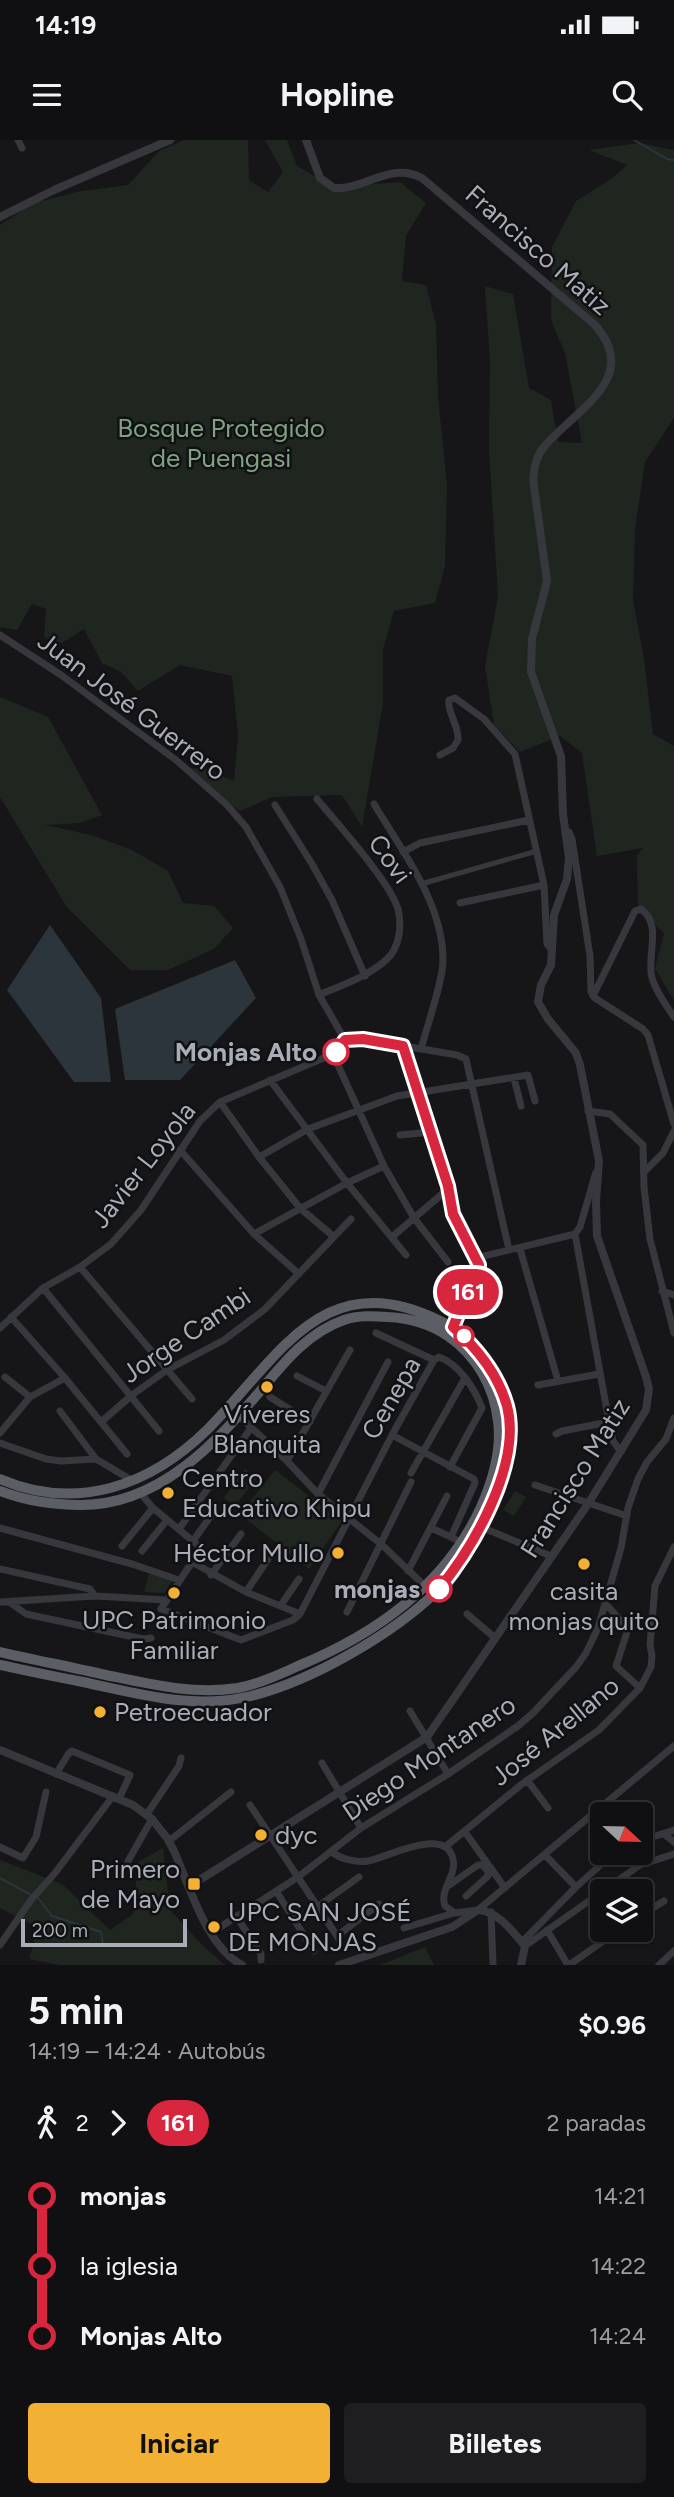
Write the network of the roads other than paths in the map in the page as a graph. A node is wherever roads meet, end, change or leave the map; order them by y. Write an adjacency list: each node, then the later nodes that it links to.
1 (18, 140): 4 (street)
2 (170, 140): 5 (street)
3 (306, 140): 12 (street, Francisco Matiz)
4 (22, 148)
5 (0, 217)
6 (0, 635): 20 (street, Juan José Guerrero)
7 (440, 755): 11 (street)
8 (317, 799): 19 (street, Covi)
9 (374, 804): 14 (street)
10 (275, 805): 19 (street)
11 (529, 820): 13 (street); 14 (street)
12 (565, 831): 18 (street, Francisco Matiz); 21 (street)
13 (537, 851): 15 (street); 16 (street)
14 (403, 852): 15 (street)
15 (421, 884): 25 (street)
16 (544, 885): 17 (street); 18 (street)
17 (460, 903)
18 (551, 948): 35 (street, Francisco Matiz)
19 (365, 976): 20 (street, Covi)
20 (319, 995): 23 (street, Juan José Guerrero)
21 (593, 996): 22 (street); 36 (street)
22 (674, 1017)
23 (345, 1040): 24 (street); 26 (street, Javier Loyola)
24 (403, 1046): 25 (street); 30 (street)
25 (421, 1049): 29 (street)
26 (334, 1054): 28 (street, Javier Loyola); 34 (street)
27 (514, 1078): 29 (street); 31 (street); 33 (street)
28 (270, 1080): 32 (street, Javier Loyola); 37 (street)
29 (472, 1085): 30 (street); 56 (street)
30 (418, 1093): 34 (street); 39 (street)
31 (535, 1101)
32 (220, 1102): 41 (street, Javier Loyola); 42 (street)
33 (521, 1107)
34 (358, 1110): 37 (street); 44 (street)
35 (588, 1111): 43 (street, Francisco Matiz); 45 (street)
36 (674, 1124)
37 (308, 1129): 42 (street); 46 (street)
38 (674, 1131): 45 (street)
39 (431, 1132): 40 (street); 47 (street)
40 (400, 1135)
41 (180, 1150): 51 (street); 60 (street, Javier Loyola)
42 (259, 1157): 48 (street)
43 (599, 1161): 52 (street); 99 (street, Francisco Matiz)
44 (384, 1167): 46 (street); 49 (street)
45 (643, 1172): 63 (street)
46 (347, 1183): 48 (street); 54 (street)
47 (449, 1188): 49 (street); 58 (street)
48 (300, 1208): 51 (street); 53 (street)
49 (414, 1218): 54 (street); 59 (street)
50 (351, 1219): 53 (street, Jorge Cambi)
51 (254, 1234): 61 (street)
52 (575, 1234): 55 (street); 74 (street)
53 (333, 1236): 61 (street, Jorge Cambi)
54 (392, 1237): 57 (street)
55 (520, 1249): 56 (street); 79 (street)
56 (509, 1250): 58 (street)
57 (406, 1255)
58 (476, 1258): 66 (street)
59 (448, 1262)
60 (80, 1267): 62 (street, Javier Loyola); 73 (street)
61 (299, 1274): 73 (street, Jorge Cambi)
62 (43, 1288): 65 (street, Javier Loyola); 82 (street)
63 (662, 1291): 64 (street); 69 (street)
64 (674, 1295)
65 (11, 1317): 67 (street, Javier Loyola); 77 (street)
66 (453, 1327): 106 (highway); 119 (highway)
67 (0, 1328)
68 (376, 1333): 71 (street)
69 (674, 1333)
70 (350, 1350): 81 (street)
71 (437, 1359): 78 (street); 96 (street, Cenepa)
72 (388, 1362): 111 (street)
73 (167, 1370): 82 (street, Jorge Cambi); 85 (street)
74 (599, 1374): 79 (street); 91 (street)
75 (297, 1376): 81 (street)
76 (5, 1377): 84 (street)
77 (65, 1378): 84 (street); 89 (street)
78 (465, 1378): 98 (street); 103 (street)
79 (558, 1381): 80 (street)
80 (538, 1385)
81 (327, 1391): 90 (street)
82 (132, 1395): 89 (street, Jorge Cambi); 93 (street)
83 (270, 1397): 90 (street)
84 (30, 1398): 94 (street)
85 (192, 1399)
86 (60, 1411): 101 (street)
87 (239, 1416): 92 (street); 110 (highway); 126 (highway)
88 (674, 1418): 116 (street, Diego Montanero)
89 (101, 1422): 100 (street)
90 (310, 1422): 102 (street)
91 (609, 1422): 95 (street); 99 (street)
92 (251, 1428): 102 (street); 122 (street)
93 (159, 1431)
94 (0, 1433)
95 (556, 1434)
96 (392, 1435): 98 (street); 117 (street, Cenepa)
97 (0, 1443): 101 (street)
98 (422, 1452): 103 (street); 104 (street)
99 (621, 1452): 113 (street, Francisco Matiz)
100 (127, 1454)
101 (96, 1459): 106 (street)
102 (287, 1461): 111 (street)
103 (450, 1467): 124 (street)
104 (411, 1473)
105 (0, 1479): 106 (highway)
106 (134, 1481)
107 (411, 1482): 127 (street)
108 (535, 1485): 113 (street)
109 (0, 1490): 110 (highway)
110 (141, 1494): 114 (street)
111 (318, 1494): 117 (street)
112 (447, 1496): 121 (street)
113 (588, 1504): 116 (street); 131 (street, Francisco Matiz)
114 (153, 1508): 118 (street); 128 (street)
115 (215, 1510): 125 (street)
116 (627, 1516): 144 (street, Diego Montanero)
117 (351, 1519): 127 (street); 147 (street, Cenepa)
118 (167, 1520): 122 (street); 130 (street)
119 (481, 1527): 131 (street); 152 (highway)
120 (0, 1528): 138 (street)
121 (430, 1528): 124 (street); 135 (street)
122 (179, 1529): 125 (street)
123 (241, 1534): 136 (street)
124 (451, 1537): 126 (street)
125 (193, 1541): 133 (street)
126 (462, 1543): 139 (highway)
127 (381, 1544): 135 (street); 146 (street)
128 (122, 1546)
129 (674, 1547): 153 (street, José Arellano)
130 (142, 1551)
131 (551, 1556): 150 (street, Francisco Matiz)
132 (268, 1559): 140 (street)
133 (191, 1562): 136 (street); 138 (street)
134 (0, 1569): 141 (street)
135 (408, 1571): 139 (street)
136 (211, 1575): 140 (street)
137 (299, 1579): 145 (street)
138 (179, 1580): 142 (street)
139 (426, 1587): 151 (highway)
140 (246, 1592): 145 (street)
141 (95, 1596): 142 (street); 143 (street)
142 (166, 1600): 147 (street)
143 (4, 1602): 149 (street)
144 (605, 1603): 153 (street); 161 (street, Diego Montanero)
145 (281, 1605): 147 (street)
146 (347, 1612)
147 (300, 1614)
148 (467, 1614): 150 (street)
149 (151, 1638)
150 (495, 1638): 155 (street, Francisco Matiz)
151 (0, 1652)
152 (0, 1665)
153 (640, 1688): 162 (street, José Arellano)
154 (410, 1712): 155 (street)
155 (427, 1737): 161 (street); 163 (street, Francisco Matiz)
156 (674, 1746): 182 (street)
157 (0, 1751): 160 (street)
158 (181, 1758): 169 (street)
159 (322, 1763): 163 (street)
160 (56, 1774): 166 (street); 166 (street)
161 (448, 1774): 170 (street, Diego Montanero)
162 (527, 1780): 168 (street); 172 (street, José Arellano)
163 (341, 1791): 170 (street); 174 (street, Francisco Matiz)
164 (46, 1792): 178 (street)
165 (232, 1792): 176 (street)
166 (116, 1797): 169 (street); 206 (street)
167 (250, 1805): 174 (street)
168 (548, 1808)
169 (150, 1816): 176 (street); 183 (street)
170 (361, 1828): 180 (street, Diego Montanero)
171 (674, 1830): 173 (street)
172 (465, 1832): 179 (street, José Arellano); 189 (street)
173 (664, 1834): 175 (street); 177 (street)
174 (270, 1836): 185 (street); 187 (street, Francisco Matiz)
175 (653, 1837)
176 (169, 1841): 187 (street)
177 (674, 1842)
178 (0, 1847)
179 (445, 1847): 180 (street); 190 (street)
180 (332, 1852): 185 (street, Diego Montanero)
181 (674, 1854): 202 (street)
182 (545, 1855): 188 (street); 189 (street)
183 (128, 1861)
184 (599, 1866): 188 (street)
185 (298, 1877): 191 (street, Diego Montanero); 195 (street)
186 (359, 1877): 195 (street)
187 (190, 1886): 203 (street)
188 (576, 1887): 205 (street)
189 (505, 1888): 197 (street)
190 (445, 1889): 192 (street); 199 (street)
191 (276, 1891): 200 (street, Diego Montanero); 207 (street)
192 (466, 1896)
193 (664, 1901): 196 (street)
194 (379, 1904): 195 (street)
195 (317, 1907)
196 (653, 1908)
197 (478, 1910): 198 (street); 199 (street); 211 (street)
198 (491, 1912): 205 (street); 212 (street)
199 (455, 1913): 201 (street)
200 (236, 1916): 203 (street, Diego Montanero); 209 (street)
201 (404, 1928)
202 (547, 1930): 205 (street); 214 (street)
203 (211, 1933): 210 (street)
204 (602, 1942): 214 (street)
205 (524, 1944): 213 (street)
206 (0, 1945)
207 (314, 1951)
208 (674, 1951): 215 (street)
209 (261, 1960)
210 (242, 1965)
211 (339, 1965)
212 (493, 1965)
213 (521, 1965)
214 (568, 1965)
215 (659, 1965)

